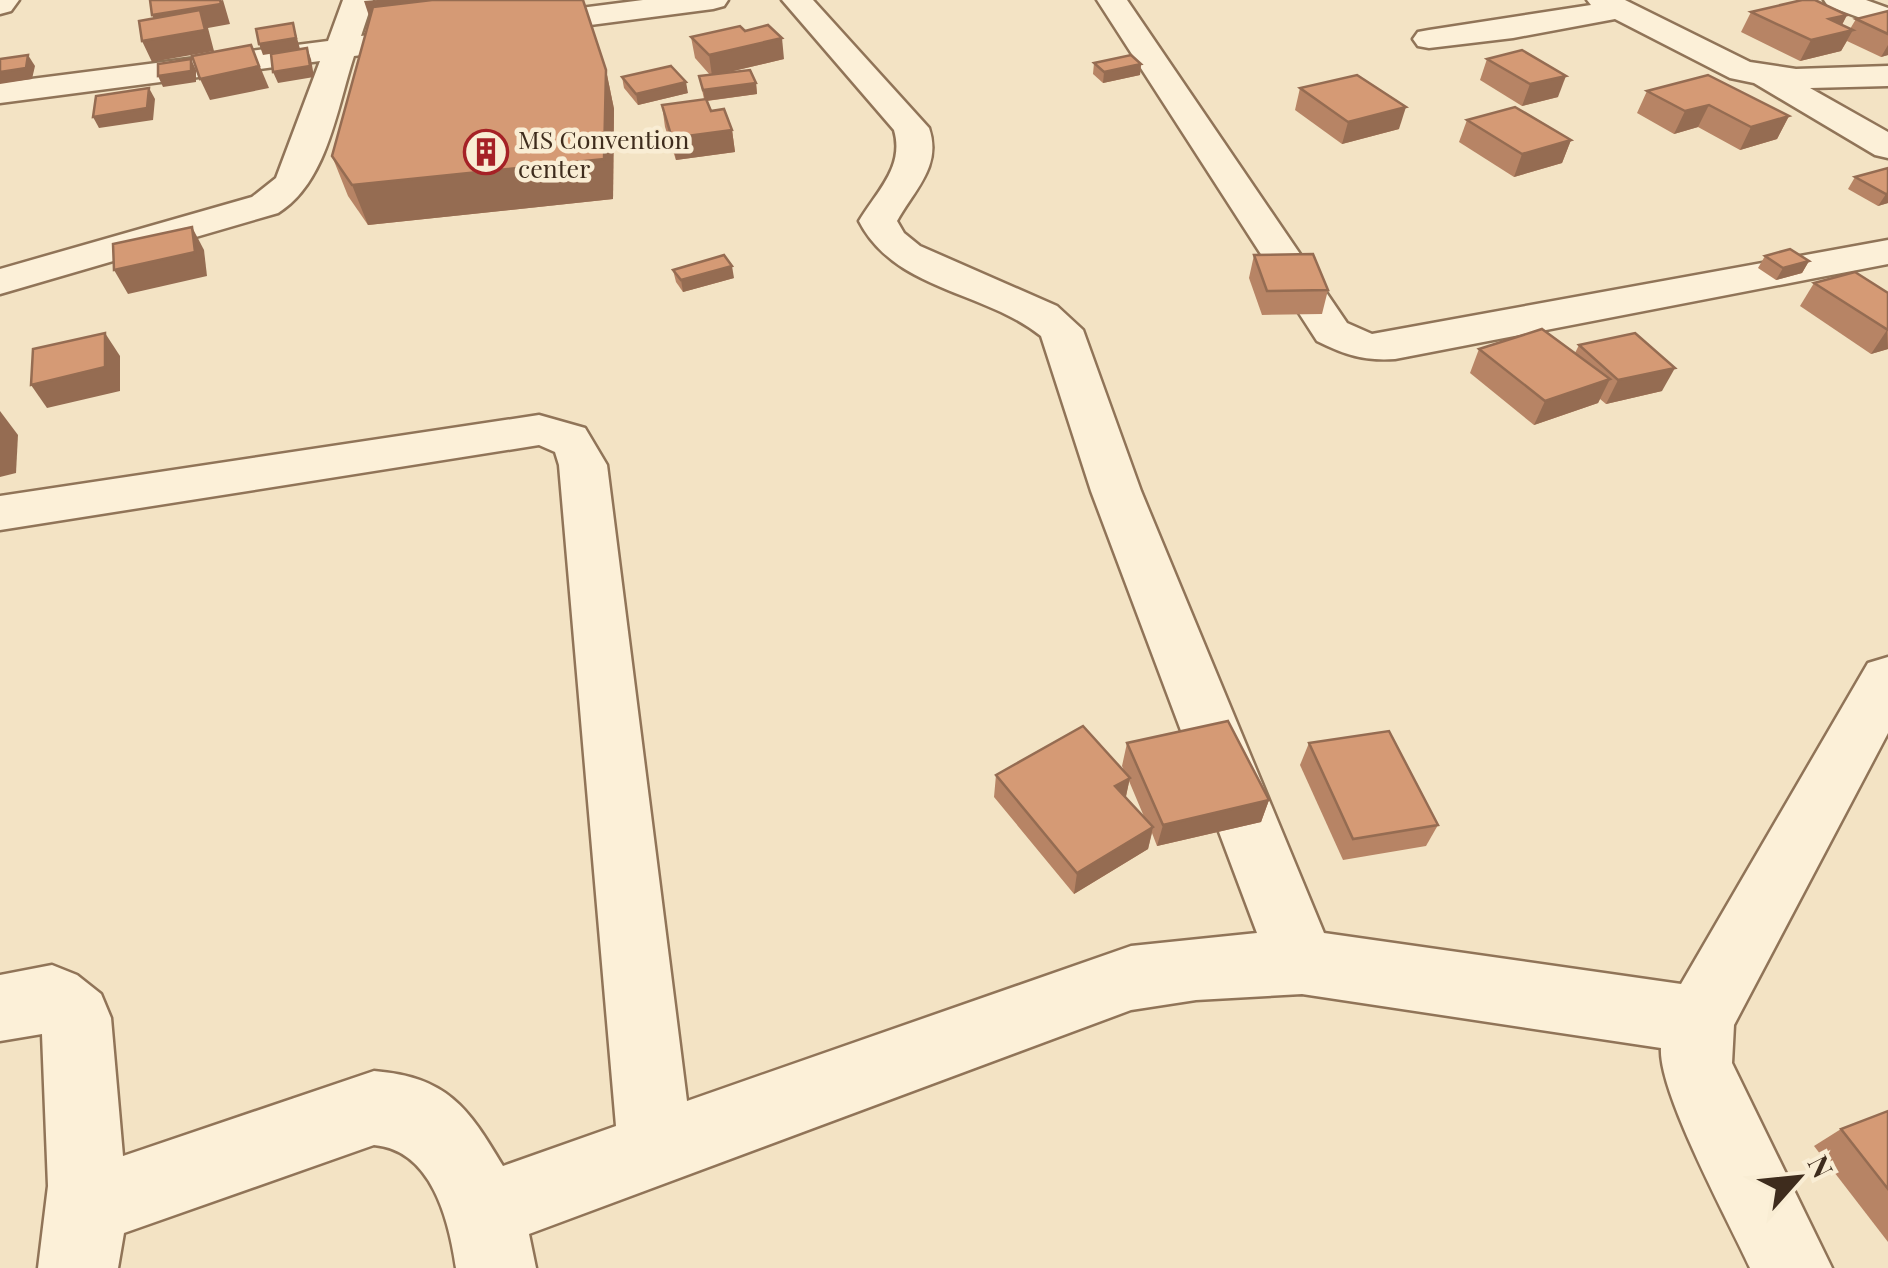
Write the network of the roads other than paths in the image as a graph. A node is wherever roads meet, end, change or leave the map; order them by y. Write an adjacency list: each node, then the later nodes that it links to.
1 (358, 0): 9 (street)
2 (713, 0): 9 (street)
3 (796, 0): 18 (street)
4 (1112, 0): 14 (street)
5 (1839, 0): 7 (street)
6 (1610, 4): 8 (street); 11 (street)
7 (1888, 18)
8 (1428, 39)
9 (342, 46): 12 (street); 15 (street)
10 (1888, 76): 11 (street)
11 (1765, 77): 13 (street)
12 (0, 93)
13 (1888, 146)
14 (1888, 252)
15 (0, 282)
16 (0, 513): 21 (street)
17 (1888, 679): 20 (street)
18 (1302, 962): 20 (street); 21 (street)
19 (0, 1008): 22 (street)
20 (1698, 1020): 24 (street)
21 (656, 1150): 23 (street)
22 (81, 1238): 23 (street)
23 (491, 1240)
24 (1792, 1268)

